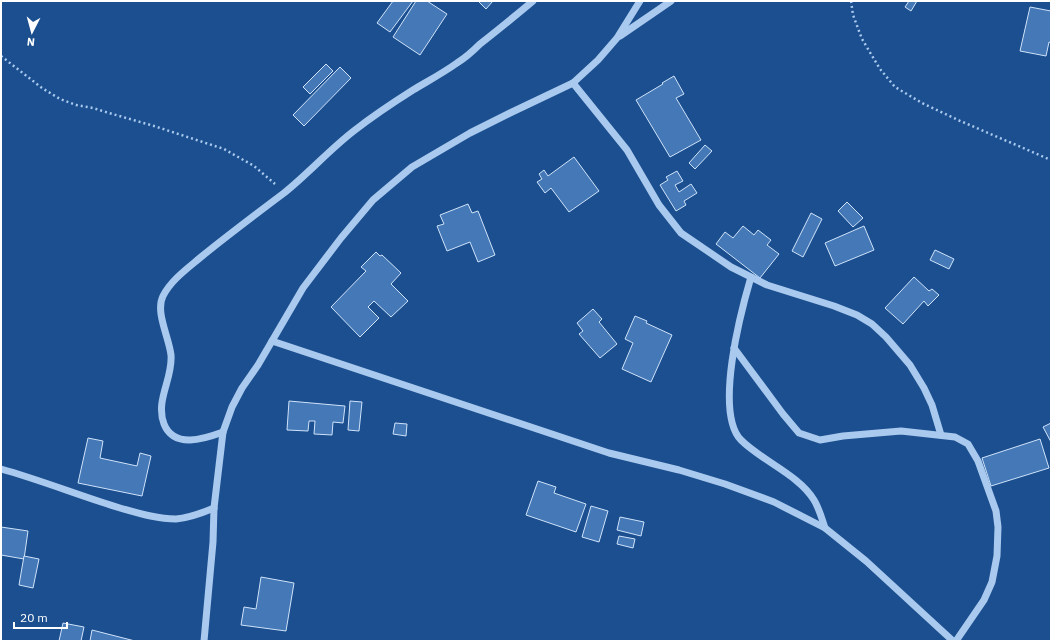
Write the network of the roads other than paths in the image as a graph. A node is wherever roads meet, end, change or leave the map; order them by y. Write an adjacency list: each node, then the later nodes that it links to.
1 (533, 1): 9 (street)
2 (640, 1): 4 (street)
3 (671, 1): 4 (street)
4 (617, 38): 5 (street)
5 (573, 83): 6 (street); 7 (street)
6 (751, 277): 8 (street); 10 (street)
7 (272, 341): 9 (street); 13 (street)
8 (734, 348): 10 (street); 13 (street)
9 (223, 432): 12 (street)
10 (941, 435): 16 (street)
11 (1, 469): 12 (street)
12 (214, 508): 14 (street)
13 (825, 528): 15 (street)
14 (204, 641)
15 (953, 641)
16 (956, 641)

